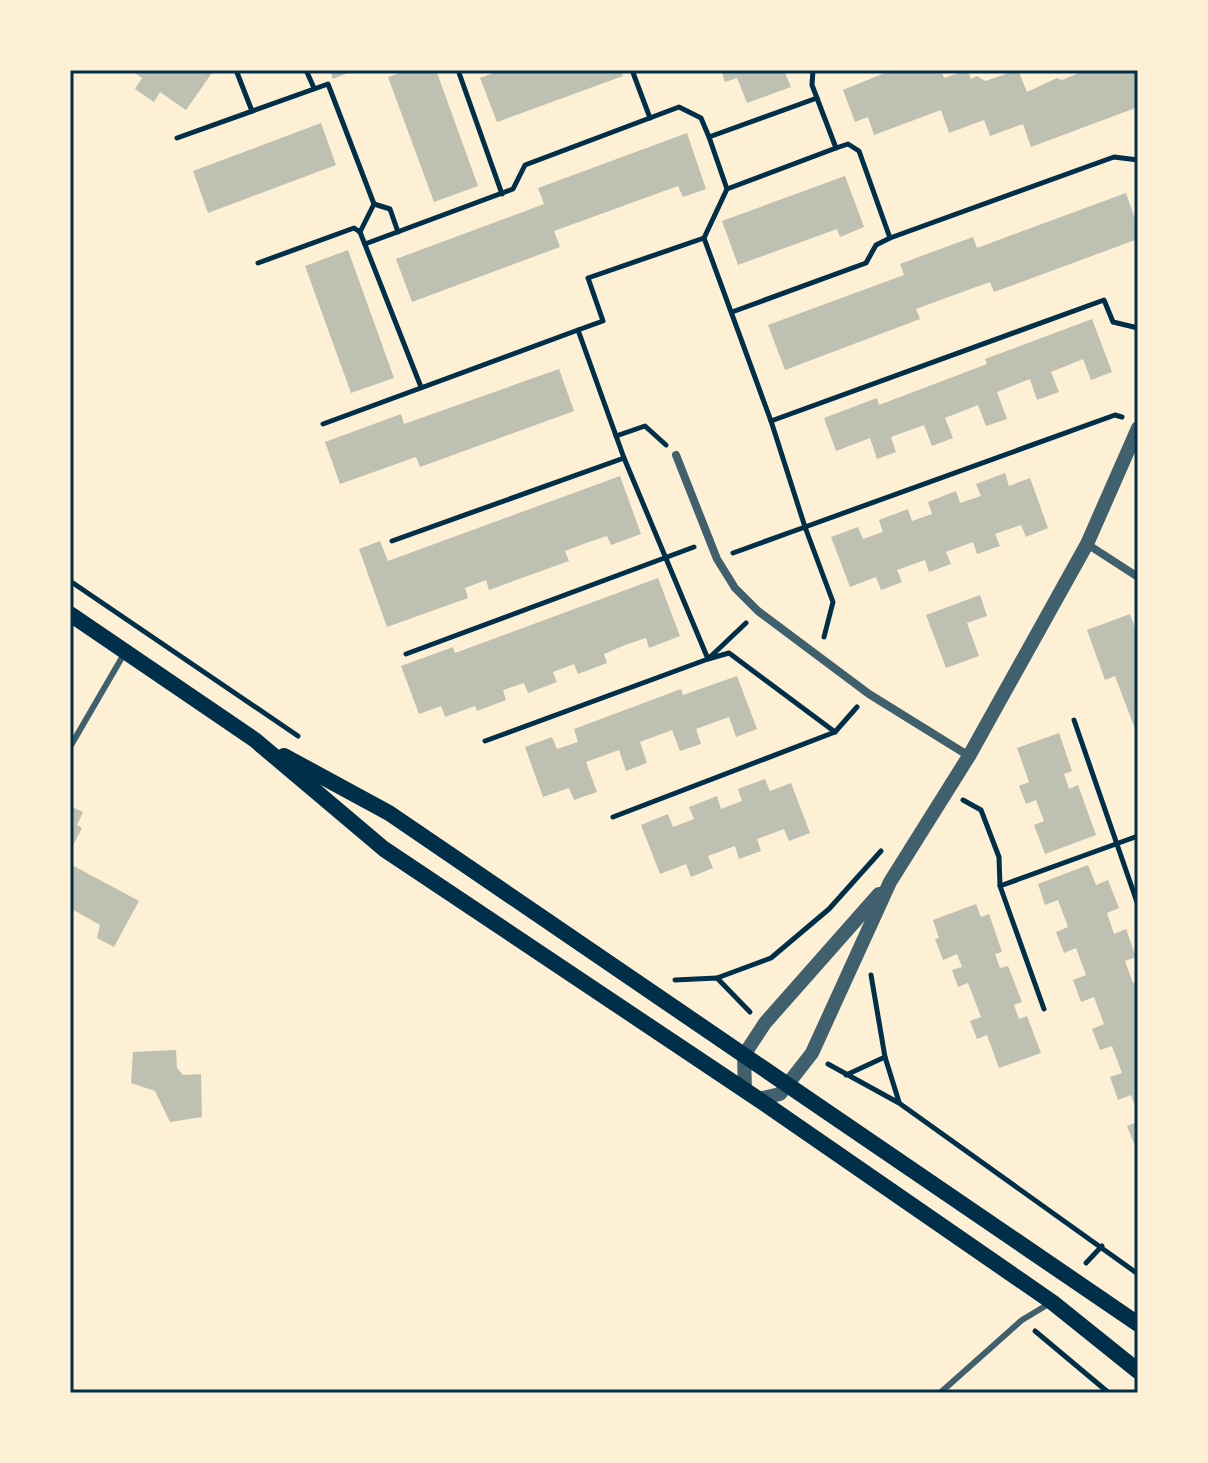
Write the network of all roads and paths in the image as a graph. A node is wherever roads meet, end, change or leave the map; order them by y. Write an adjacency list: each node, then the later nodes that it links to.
1 (236, 70): 8 (path)
2 (306, 70): 6 (path)
3 (458, 70): 15 (path)
4 (632, 70): 9 (path)
5 (813, 70): 7 (path)
6 (314, 88): 8 (path); 16 (path)
7 (817, 98): 10 (path); 12 (path)
8 (252, 111): 11 (path)
9 (650, 118): 10 (path); 15 (path)
10 (709, 137): 14 (path)
11 (177, 138)
12 (836, 148): 14 (path); 20 (path)
13 (1138, 160): 20 (path)
14 (727, 189): 19 (path)
15 (502, 194): 18 (path)
16 (374, 204): 17 (path); 18 (path)
17 (360, 232): 21 (path); 22 (path)
18 (398, 232): 21 (path)
19 (704, 238): 23 (path); 25 (path)
20 (890, 238): 23 (path)
21 (365, 244): 26 (path)
22 (258, 263)
23 (732, 312): 27 (path)
24 (1138, 328): 27 (path)
25 (578, 330): 26 (path); 30 (path)
26 (421, 387): 29 (path)
27 (771, 421): 33 (path)
28 (1132, 423): 33 (path); 36 (street)
29 (323, 424)
30 (616, 436): 31 (path); 32 (path)
31 (676, 455): 34 (street)
32 (624, 458): 35 (path); 37 (path)
33 (805, 527): 38 (path); 45 (path)
34 (710, 540): 37 (path); 38 (street)
35 (392, 541)
36 (1087, 544): 39 (street); 54 (street)
37 (665, 559): 44 (path); 46 (path)
38 (717, 559): 41 (street)
39 (1138, 577)
40 (70, 581): 52 (path)
41 (758, 611): 45 (street); 46 (path)
42 (70, 614): 43 (main road)
43 (125, 651): 50 (main road); 53 (lane)
44 (406, 654)
45 (819, 656): 47 (street)
46 (708, 659): 49 (path); 51 (path)
47 (869, 694): 49 (path); 54 (street)
48 (1074, 720): 58 (path)
49 (835, 732): 56 (path)
50 (255, 740): 69 (main road); 73 (main road)
51 (485, 741)
52 (307, 742)
53 (71, 744)
54 (969, 756): 55 (street)
55 (947, 791): 60 (street); 61 (path)
56 (613, 817)
57 (1138, 836): 58 (path)
58 (1118, 843): 61 (path); 62 (path)
59 (883, 850): 65 (path)
60 (890, 882): 67 (street); 68 (street)
61 (1000, 886): 66 (path)
62 (1138, 905)
63 (874, 963): 70 (path)
64 (662, 975): 65 (path)
65 (717, 978): 67 (path)
66 (1044, 1009)
67 (765, 1023): 69 (street)
68 (812, 1053): 71 (path); 72 (street)
69 (744, 1055): 72 (main road); 73 (street)
70 (885, 1057): 71 (path); 74 (path)
71 (845, 1075): 74 (path)
72 (790, 1085): 73 (street); 78 (main road)
73 (752, 1094): 76 (main road)
74 (899, 1103): 75 (path)
75 (1138, 1274)
76 (1052, 1302): 77 (lane); 79 (main road)
77 (1022, 1320): 80 (lane); 81 (path)
78 (1138, 1324)
79 (1138, 1371)
80 (940, 1393)
81 (1109, 1393)

